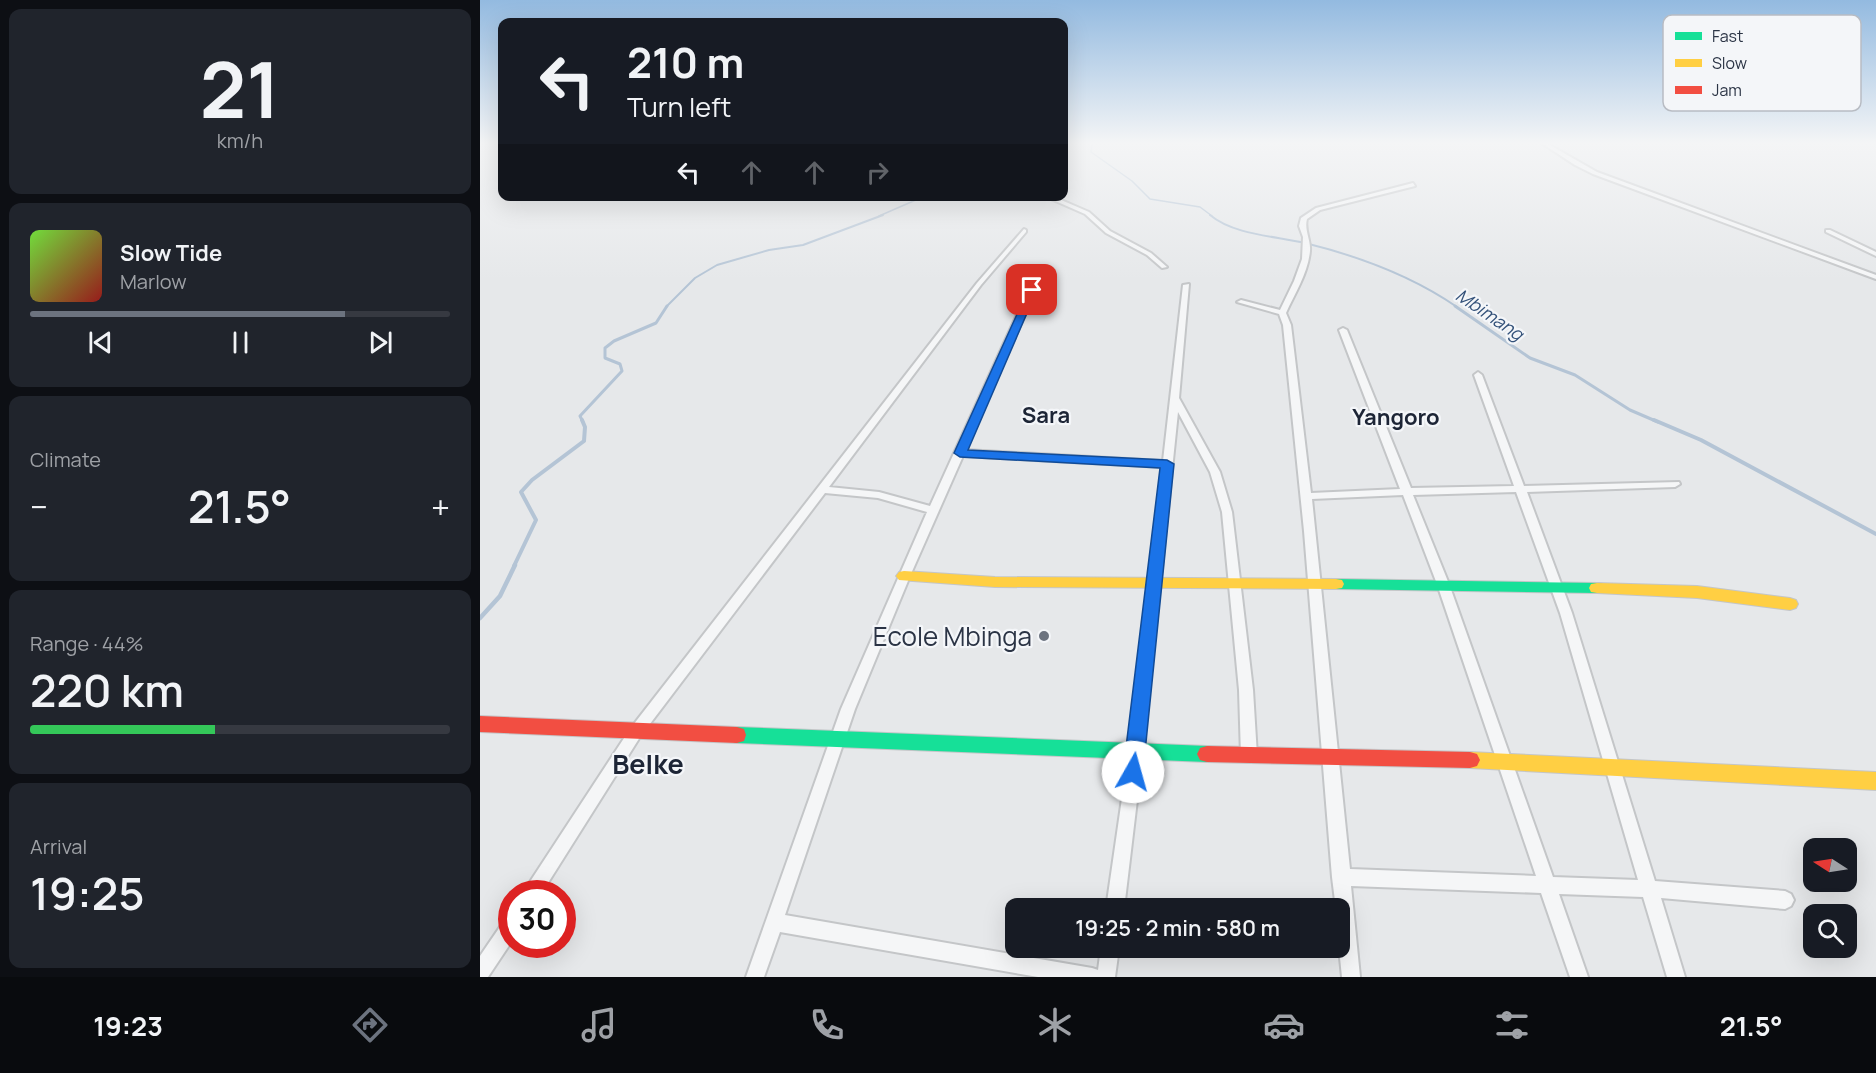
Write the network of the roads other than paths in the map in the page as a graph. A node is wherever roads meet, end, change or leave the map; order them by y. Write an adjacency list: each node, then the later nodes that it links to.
1 (1395, 190): 12 (street)
2 (1640, 190): 9 (street)
3 (1058, 201): 7 (street)
4 (1024, 231): 19 (street)
5 (1828, 231): 6 (street)
6 (1876, 254)
7 (1164, 267)
8 (1024, 272): 16 (street)
9 (1876, 277)
10 (1187, 285): 15 (street)
11 (1241, 302): 12 (street)
12 (1282, 313): 22 (street)
13 (1342, 330): 20 (street)
14 (1478, 375): 21 (street)
15 (1176, 400): 17 (street); 26 (street)
16 (960, 453): 17 (street); 23 (street)
17 (1167, 464): 25 (street)
18 (1675, 484): 21 (street)
19 (820, 489): 23 (street); 32 (street)
20 (1406, 490): 21 (street); 22 (street); 28 (street)
21 (1522, 490): 29 (street)
22 (1307, 496): 27 (street)
23 (934, 510): 24 (street)
24 (903, 576): 25 (main road); 33 (street)
25 (1154, 582): 26 (main road); 34 (street)
26 (1234, 582): 27 (main road); 35 (street)
27 (1315, 583): 28 (main road); 36 (street)
28 (1443, 584): 29 (main road); 37 (street)
29 (1556, 586): 30 (main road); 38 (street)
30 (1790, 604)
31 (480, 724): 32 (main road)
32 (635, 733): 33 (main road); 41 (street)
33 (839, 738): 34 (main road); 46 (street)
34 (1136, 750): 35 (main road); 44 (street)
35 (1249, 756): 36 (main road)
36 (1329, 758): 37 (main road); 40 (street)
37 (1506, 760): 38 (main road); 42 (street)
38 (1613, 767): 39 (main road); 43 (street)
39 (1876, 781)
40 (1341, 877): 42 (street); 53 (street)
41 (540, 880)
42 (1549, 886): 43 (street); 54 (street)
43 (1651, 889): 45 (street); 55 (street)
44 (1116, 898)
45 (1785, 900)
46 (774, 922): 50 (street); 51 (street)
47 (498, 945): 49 (street)
48 (1109, 958): 52 (street)
49 (480, 972)
50 (755, 977)
51 (1092, 977)
52 (1106, 977)
53 (1351, 977)
54 (1579, 977)
55 (1676, 977)

